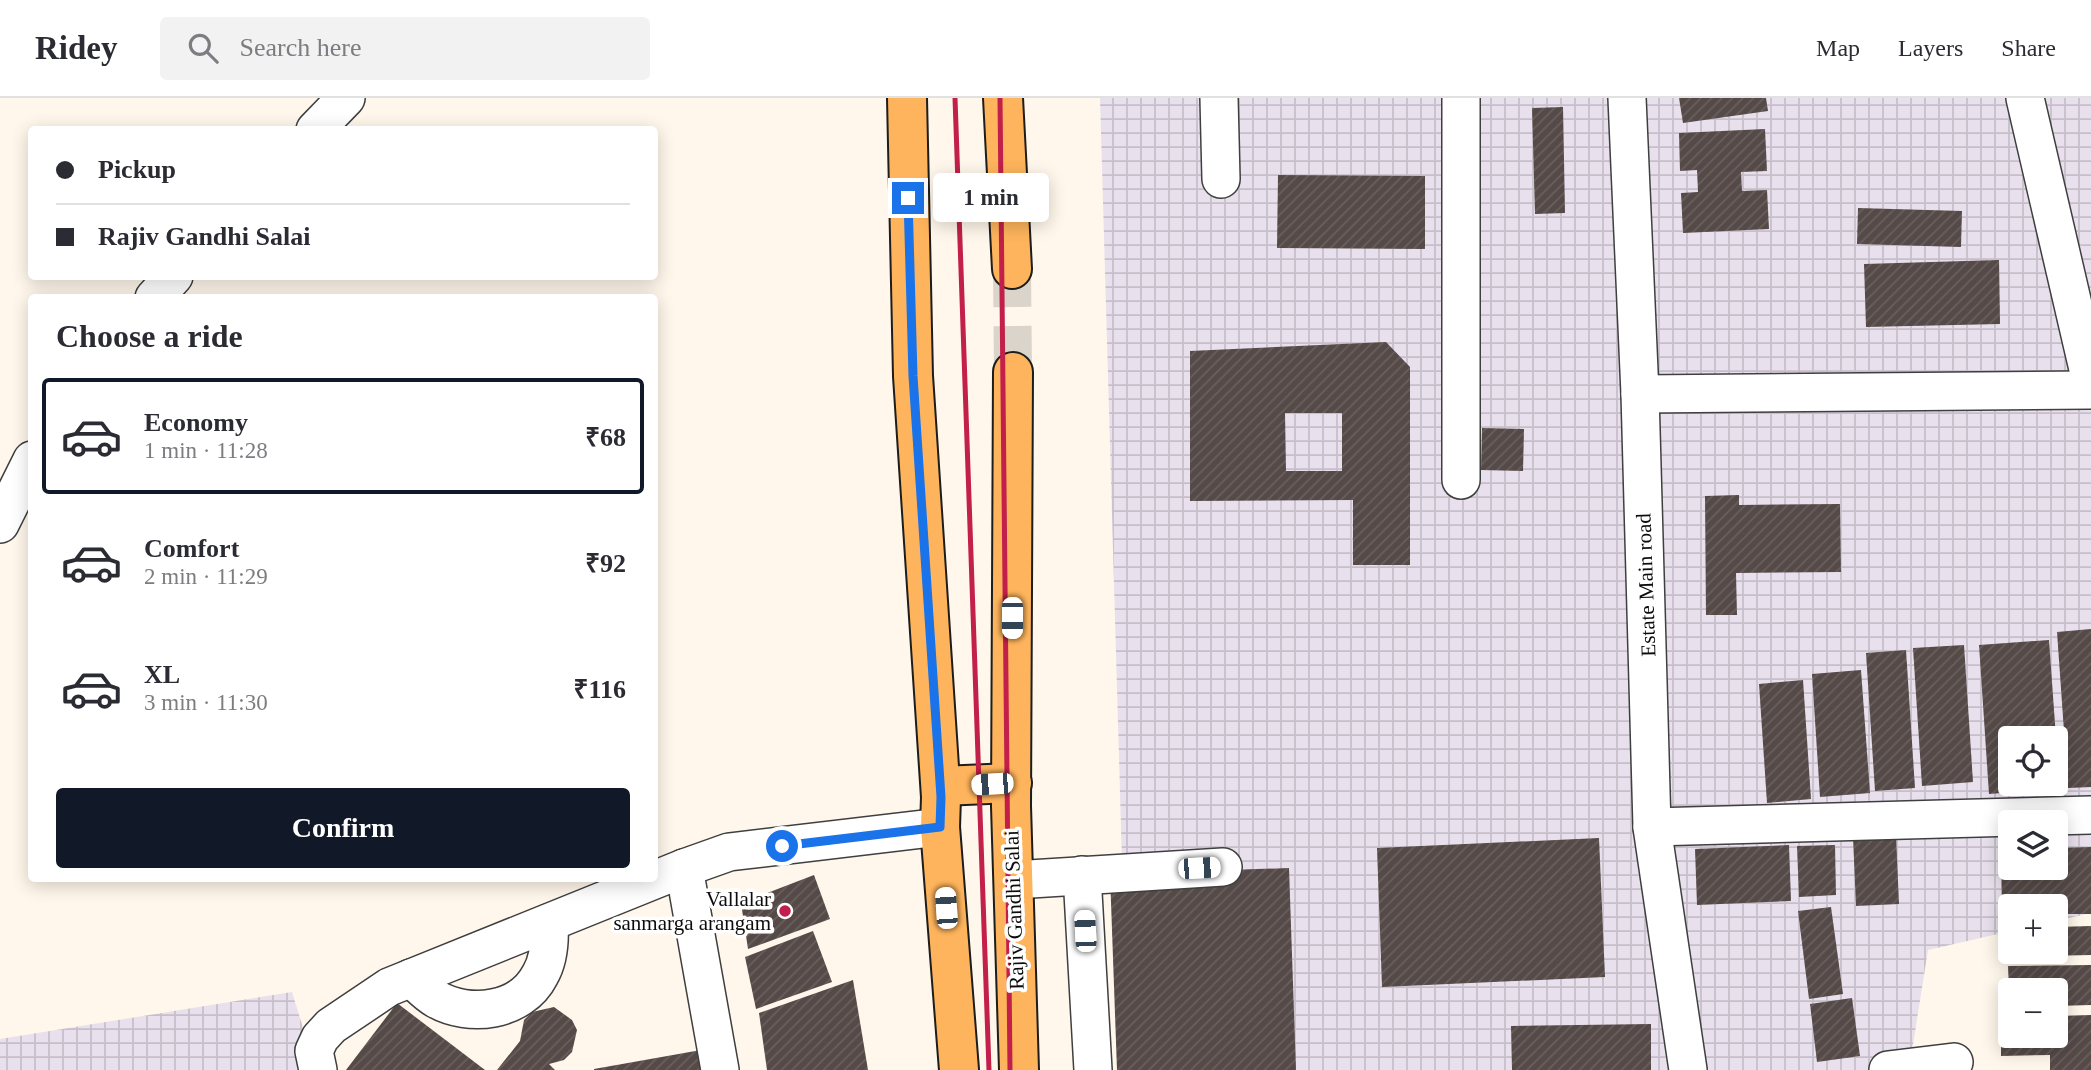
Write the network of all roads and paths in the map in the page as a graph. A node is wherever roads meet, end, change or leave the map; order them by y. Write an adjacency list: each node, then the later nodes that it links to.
1 (346, 98): 8 (street)
2 (906, 98): 21 (main road)
3 (1003, 98): 10 (main road)
4 (1219, 98): 9 (street)
5 (1461, 98): 18 (street)
6 (1627, 98): 16 (street, Estate Main road)
7 (2025, 98): 14 (street)
8 (319, 126)
9 (1221, 179)
10 (1012, 269)
11 (170, 280): 12 (street)
12 (158, 294)
13 (1013, 372): 20 (main road, Rajiv Gandhi Salai)
14 (2091, 382)
15 (2091, 390): 16 (street)
16 (1640, 394): 23 (street, Estate Main road)
17 (28, 468): 19 (street)
18 (1461, 480)
19 (0, 524)
20 (1012, 794): 21 (main road); 28 (main road, Rajiv Gandhi Salai)
21 (941, 807): 25 (street); 35 (main road)
22 (2091, 815): 23 (street)
23 (1653, 827): 38 (street, Estate Main road)
24 (1223, 867): 26 (street)
25 (684, 868): 27 (street); 34 (street)
26 (1082, 875): 28 (street); 37 (street)
27 (658, 879)
28 (1014, 880): 36 (main road, Rajiv Gandhi Salai)
29 (650, 882): 30 (street)
30 (549, 923): 31 (street); 31 (street)
31 (411, 978): 33 (street)
32 (1954, 1062): 39 (street)
33 (318, 1070)
34 (720, 1070)
35 (959, 1070)
36 (1018, 1070)
37 (1093, 1070)
38 (1688, 1070)
39 (1888, 1070)

